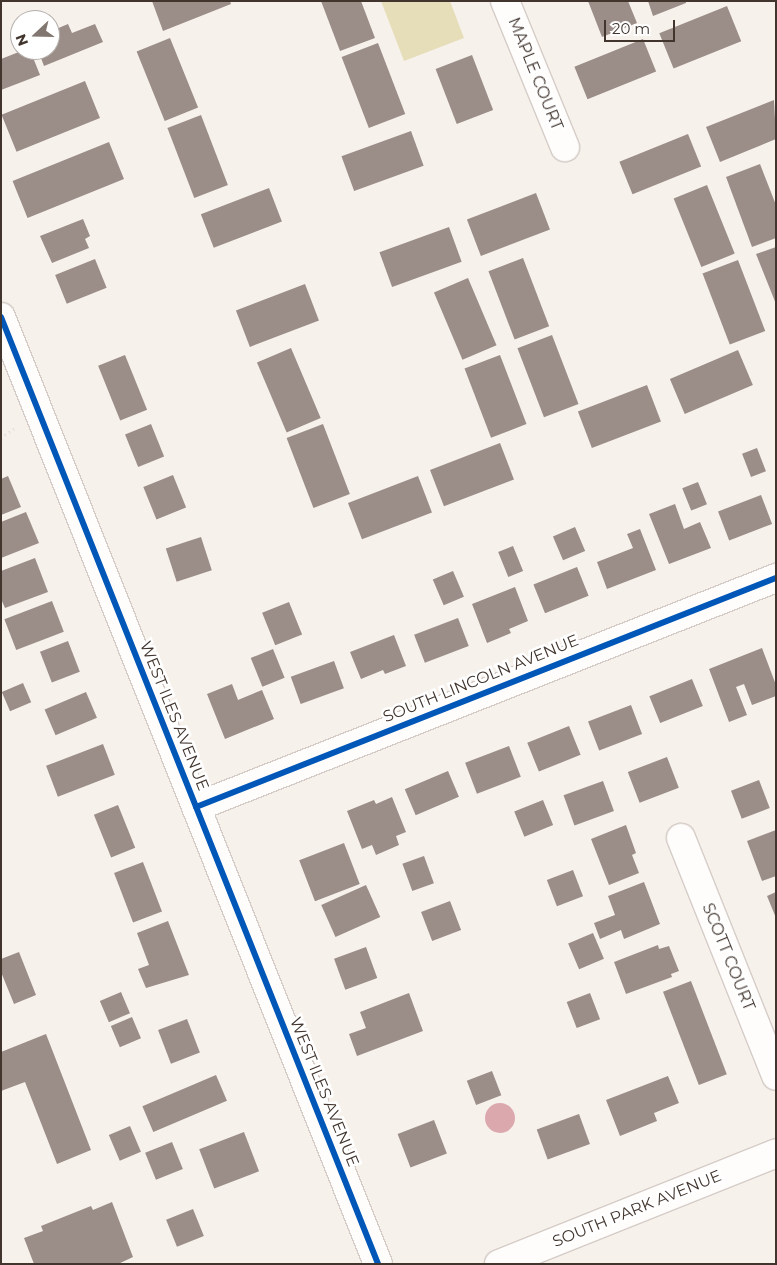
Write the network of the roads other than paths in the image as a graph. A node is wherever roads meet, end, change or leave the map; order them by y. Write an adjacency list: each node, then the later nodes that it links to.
1 (505, 1): 2 (street, MAPLE COURT)
2 (565, 147)
3 (1, 317): 5 (street, WEST ILES AVENUE)
4 (776, 578): 5 (street, SOUTH LINCOLN AVENUE)
5 (196, 807): 9 (street, WEST ILES AVENUE)
6 (681, 838): 7 (street, SCOTT COURT)
7 (776, 1076)
8 (776, 1154): 10 (street, SOUTH PARK AVENUE)
9 (378, 1264)
10 (499, 1264)

